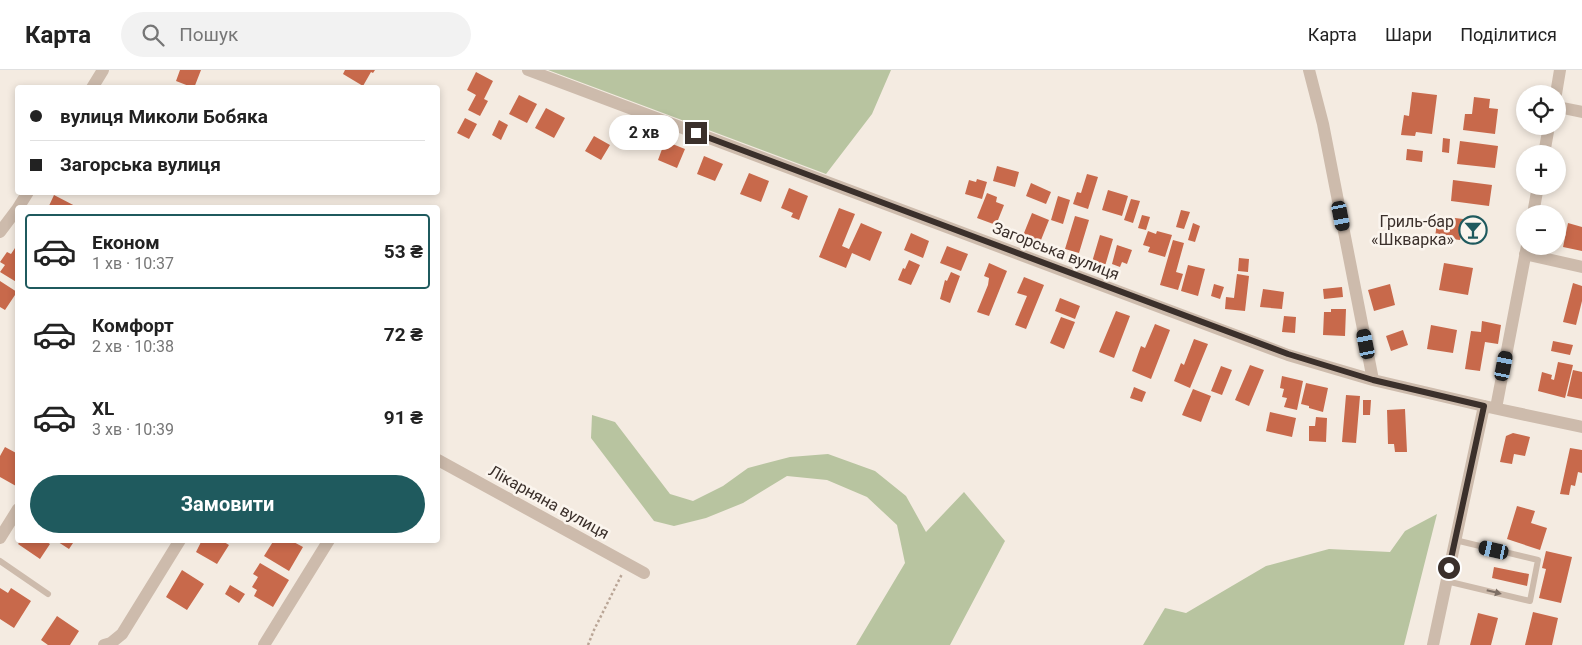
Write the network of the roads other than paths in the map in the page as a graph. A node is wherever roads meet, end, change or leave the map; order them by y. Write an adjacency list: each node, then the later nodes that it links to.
1 (103, 70): 5 (street)
2 (528, 70): 14 (street, Загорська вулиця)
3 (1309, 70): 14 (street)
4 (1560, 70): 6 (street)
5 (94, 85)
6 (1558, 85)
7 (1566, 109): 8 (street)
8 (1582, 112)
9 (15, 214): 10 (street)
10 (0, 232)
11 (1525, 255): 15 (street)
12 (1542, 255): 13 (street)
13 (1582, 267)
14 (1373, 380): 15 (street, Загорська вулиця)
15 (1490, 407): 16 (street, Загорська вулиця); 20 (street)
16 (1582, 427)
17 (440, 461): 24 (street, Лікарняна вулиця)
18 (15, 514): 19 (street)
19 (0, 538)
20 (1455, 540): 25 (street); 25 (lane, one-way to 20)
21 (178, 543): 27 (street)
22 (327, 543): 28 (street)
23 (0, 561): 26 (lane)
24 (644, 573)
25 (1446, 581): 29 (street)
26 (48, 594)
27 (110, 644)
28 (264, 645)
29 (1433, 645)

